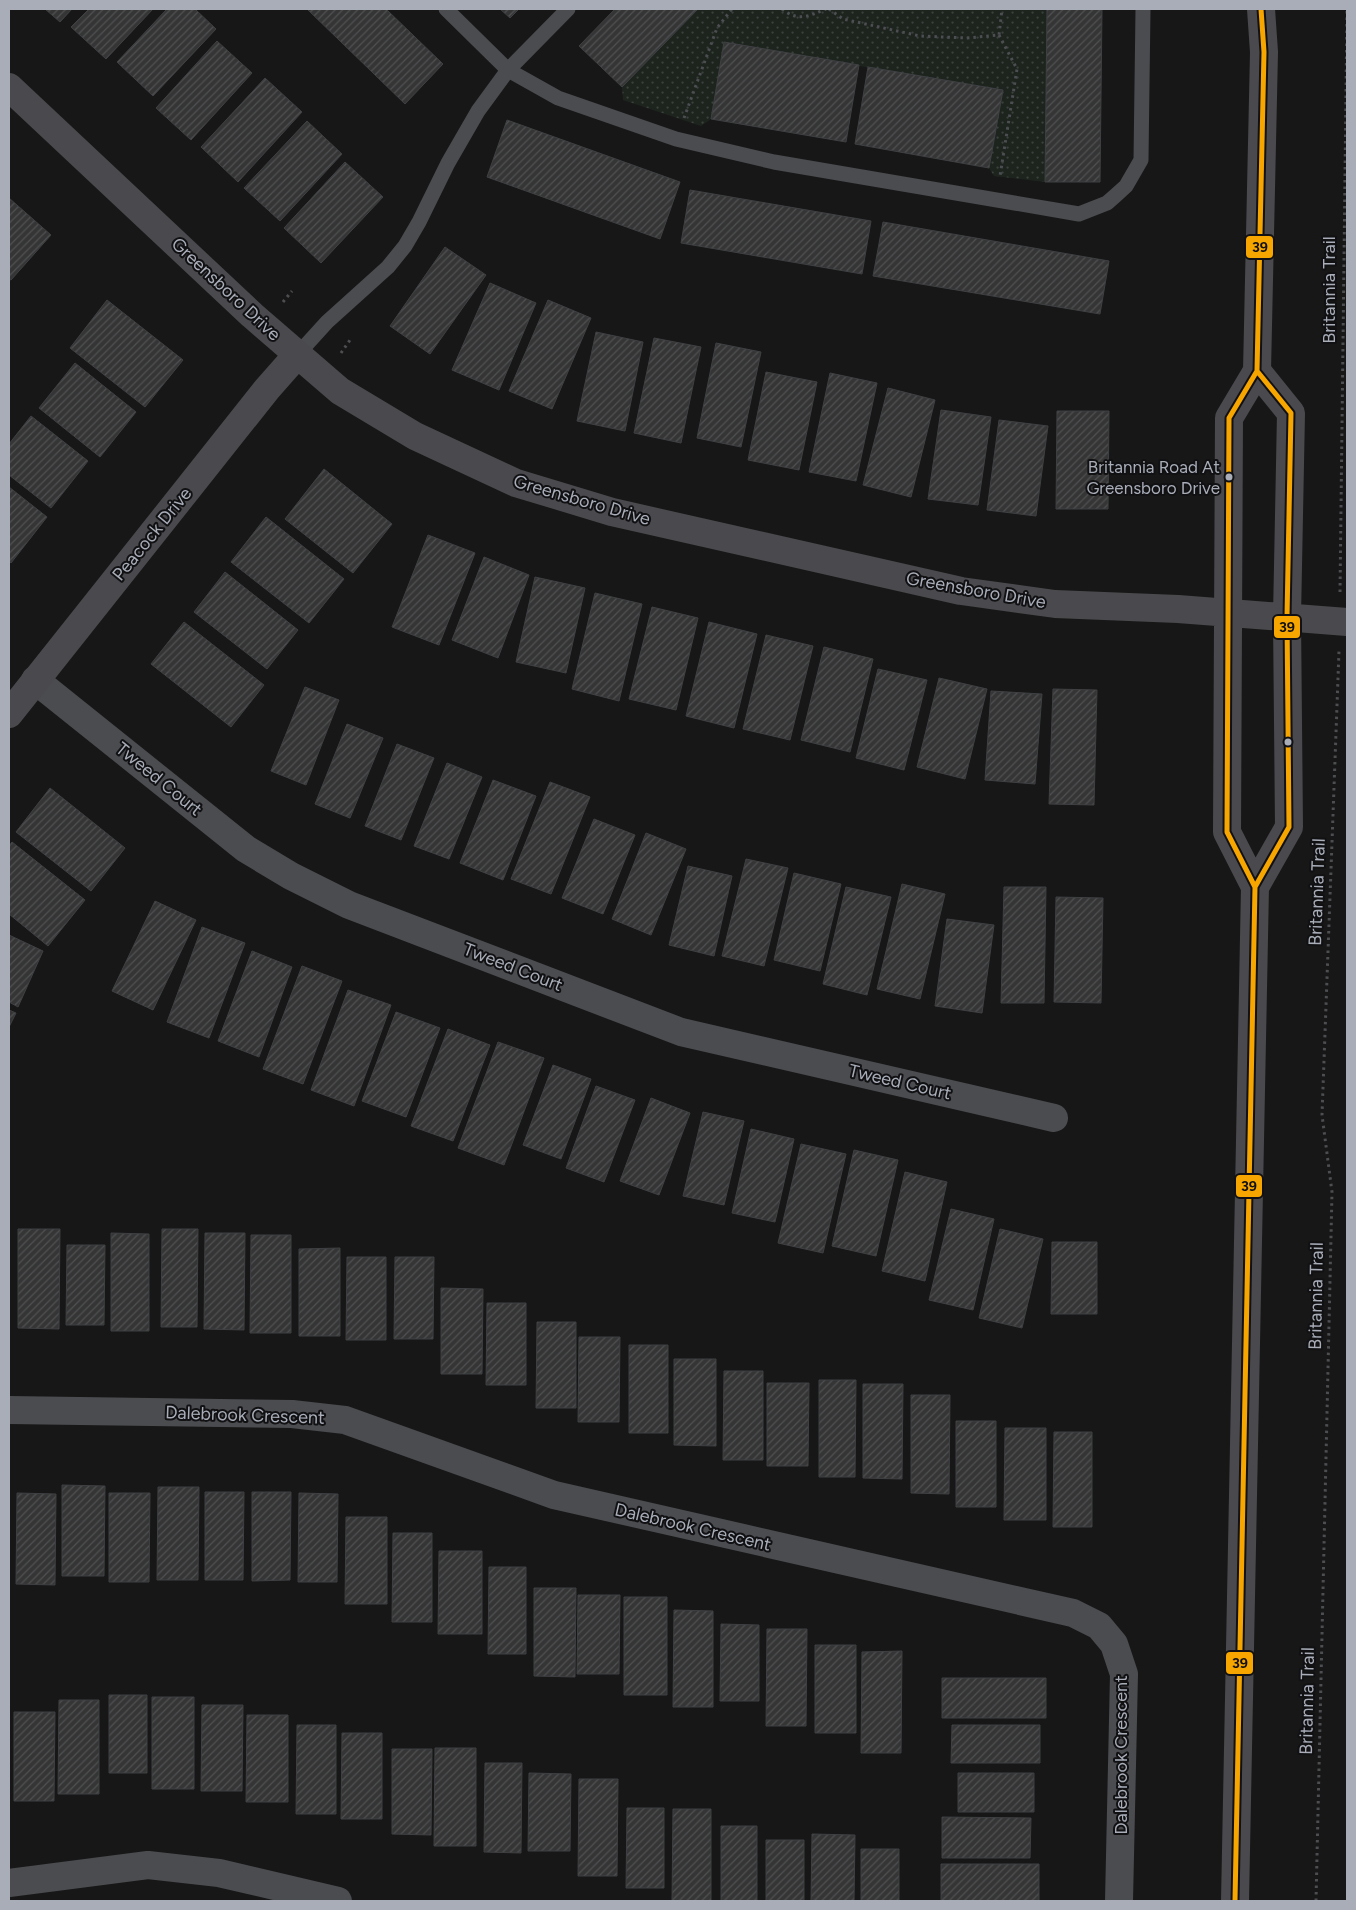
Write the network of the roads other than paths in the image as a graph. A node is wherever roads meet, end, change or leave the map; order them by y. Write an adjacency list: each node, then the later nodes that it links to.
1 (446, 9): 5 (lane)
2 (568, 9): 5 (lane)
3 (1142, 9): 5 (lane)
4 (1261, 9): 8 (main road)
5 (508, 70): 7 (lane)
6 (9, 87): 7 (main road, Greensboro Drive)
7 (298, 355): 9 (main road, Greensboro Drive); 12 (main road, Peacock Drive)
8 (1257, 371): 9 (main road); 10 (main road)
9 (1228, 613): 10 (main road, Greensboro Drive); 14 (main road)
10 (1287, 618): 11 (main road, Greensboro Drive); 14 (main road)
11 (1347, 622)
12 (35, 680): 13 (main road, Peacock Drive); 15 (street, Tweed Court)
13 (9, 714)
14 (1255, 887): 20 (main road)
15 (1054, 1118)
16 (9, 1410): 19 (street, Dalebrook Crescent)
17 (9, 1883): 18 (street)
18 (338, 1901)
19 (1119, 1901)
20 (1235, 1901)

